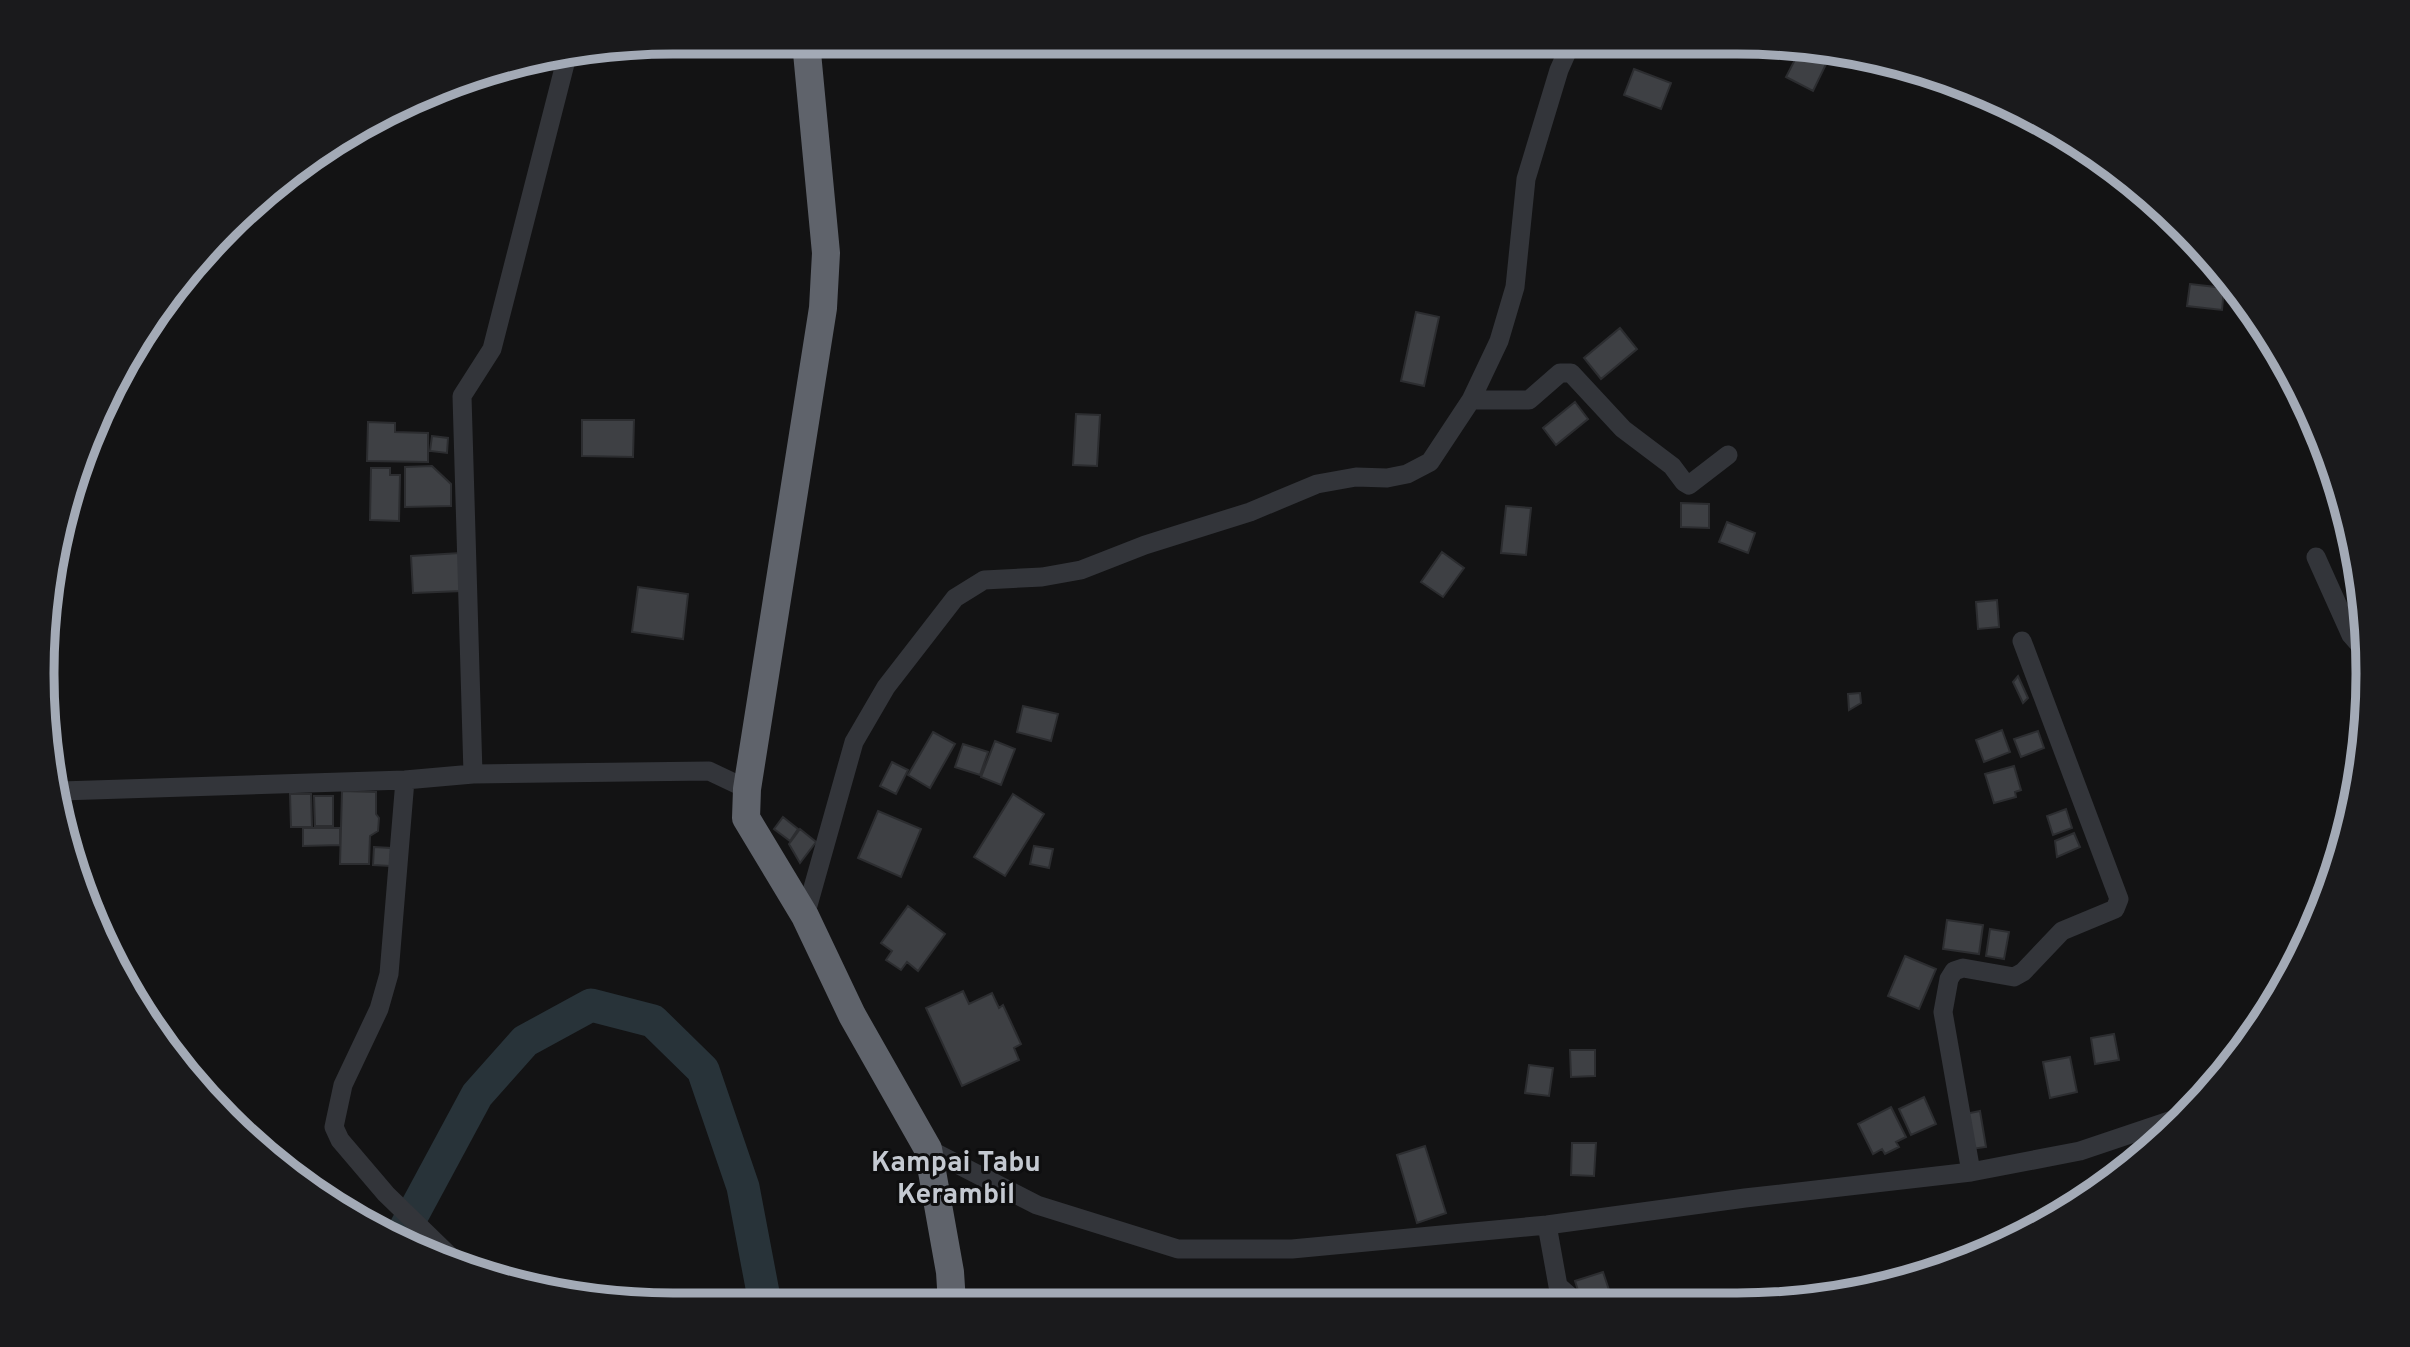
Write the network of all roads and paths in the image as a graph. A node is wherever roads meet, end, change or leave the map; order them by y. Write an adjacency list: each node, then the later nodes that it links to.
1 (807, 54): 11 (highway)
2 (1566, 54): 4 (street)
3 (565, 64): 9 (street)
4 (1471, 400): 5 (street); 13 (street)
5 (1728, 455)
6 (2316, 557): 7 (street)
7 (2354, 639)
8 (2022, 641): 16 (street)
9 (473, 774): 10 (street); 11 (street)
10 (405, 780): 12 (street); 18 (street)
11 (747, 789): 13 (highway)
12 (66, 791)
13 (805, 916): 15 (highway)
14 (2161, 1124): 16 (street)
15 (928, 1149): 17 (street); 19 (highway)
16 (1971, 1172): 17 (street)
17 (1547, 1225): 20 (street)
18 (440, 1247)
19 (952, 1293)
20 (1566, 1293)

